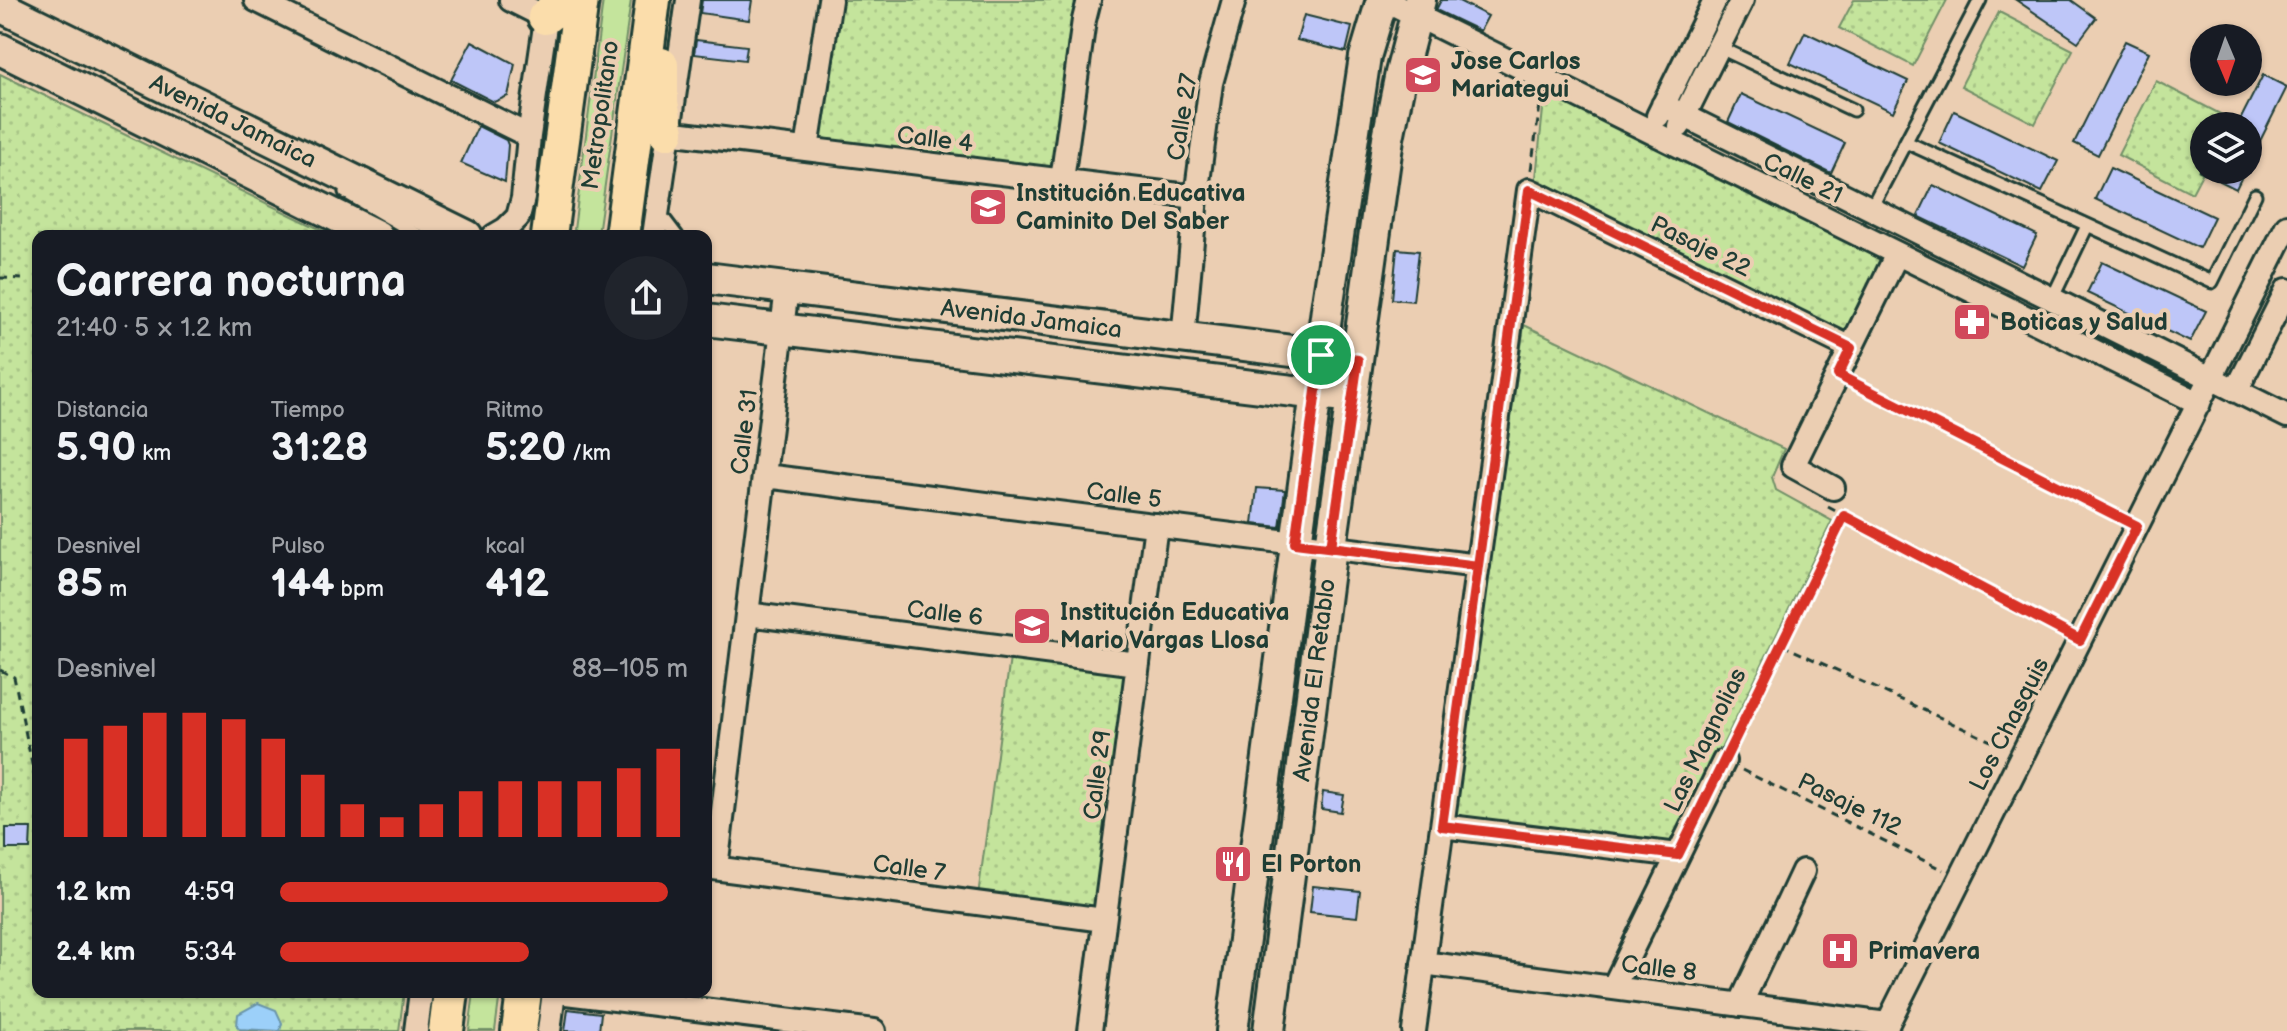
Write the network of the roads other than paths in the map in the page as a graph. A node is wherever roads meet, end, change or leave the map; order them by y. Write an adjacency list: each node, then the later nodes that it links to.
1 (256, 0): 23 (street)
2 (511, 0): 14 (street)
3 (581, 0): 39 (main road)
4 (656, 0): 22 (main road); 40 (main road)
5 (688, 0): 22 (street)
6 (830, 0): 26 (street)
7 (1089, 0): 27 (street)
8 (1234, 0): 30 (street, Calle 27)
9 (1383, 0): 15 (street, Calle 21); 54 (main road, Avenida El Retablo)
10 (1715, 0): 18 (street)
11 (1742, 0): 16 (street)
12 (1980, 0): 25 (lane)
13 (0, 6): 37 (main road, Avenida Jamaica)
14 (552, 6): 23 (street)
15 (1418, 7): 21 (street, Calle 21); 55 (main road, Avenida El Retablo)
16 (1718, 47): 19 (lane); 20 (street)
17 (0, 49): 35 (main road, Avenida Jamaica)
18 (1663, 105): 20 (street, Calle 21); 21 (street)
19 (1853, 110)
20 (1685, 114): 24 (street); 31 (street, Calle 21)
21 (1650, 131): 24 (street, Calle 21)
22 (667, 132): 26 (street, Calle 4); 32 (street)
23 (529, 136): 38 (street)
24 (1671, 141): 43 (street, Calle 21)
25 (1906, 142): 31 (lane); 33 (lane)
26 (807, 149): 27 (street, Calle 4)
27 (1062, 180): 30 (street, Calle 4)
28 (327, 183): 36 (lane)
29 (2255, 195): 33 (lane)
30 (1196, 197): 52 (street, Calle 27)
31 (1871, 208): 48 (street, Calle 21)
32 (657, 210): 41 (street); 42 (lane)
33 (2087, 226): 48 (lane)
34 (2287, 226): 56 (street, Los Chasquis)
35 (365, 230)
36 (410, 230)
37 (455, 230)
38 (504, 230)
39 (550, 230)
40 (623, 230)
41 (655, 230)
42 (672, 230)
43 (1897, 254): 53 (street); 60 (street, Calle 21)
44 (712, 277): 45 (main road, Avenida Jamaica)
45 (787, 288): 47 (main road, Avenida Jamaica); 50 (street, Calle 31)
46 (2287, 290): 57 (street)
47 (834, 294): 51 (main road); 52 (main road, Avenida Jamaica)
48 (2052, 299): 56 (street, Calle 21)
49 (712, 321): 50 (main road, Avenida Jamaica)
50 (782, 329): 51 (main road, Avenida Jamaica); 62 (street, Calle 31)
51 (829, 334): 58 (main road, Avenida Jamaica)
52 (1183, 339): 54 (main road, Avenida Jamaica)
53 (1851, 348): 63 (street); 67 (street, Pasaje 22)
54 (1321, 355): 55 (main road, Avenida Jamaica); 58 (main road, Avenida El Retablo)
55 (1358, 360): 59 (main road, Avenida El Retablo)
56 (2211, 379): 57 (street, Calle 21); 60 (street, Los Chasquis)
57 (2236, 391): 61 (street, Calle 21)
58 (1315, 393): 59 (main road, Avenida Jamaica); 65 (main road, Avenida El Retablo)
59 (1351, 398): 66 (main road, Avenida El Retablo)
60 (2199, 403): 86 (street, Los Chasquis)
61 (2287, 416)
62 (765, 476): 64 (street, Calle 5); 68 (street, Calle 31)
63 (1827, 496)
64 (1156, 525): 65 (street, Calle 5); 69 (street, Calle 29)
65 (1295, 543): 66 (street, Calle 5); 93 (main road, Avenida El Retablo)
66 (1331, 547): 67 (street, Calle 5); 94 (main road, Avenida El Retablo)
67 (1478, 566): 71 (street)
68 (747, 614): 69 (street, Calle 6); 73 (street, Calle 31)
69 (1138, 664): 76 (street, Calle 29)
70 (1724, 761): 72 (street, Las Magnolias)
71 (1442, 826): 72 (street); 77 (street)
72 (1678, 855): 78 (street, Las Magnolias)
73 (712, 861)
74 (712, 868): 76 (street, Calle 7)
75 (1803, 871): 84 (street)
76 (1104, 920): 92 (street, Calle 29)
77 (1423, 963): 78 (street, Calle 8); 95 (street)
78 (1613, 988): 84 (street, Calle 8)
79 (420, 998): 87 (street)
80 (450, 998): 88 (main road)
81 (523, 998): 89 (main road)
82 (555, 998): 90 (street)
83 (584, 998): 85 (street)
84 (1740, 1005): 86 (street, Calle 8)
85 (689, 1020): 91 (street)
86 (1886, 1027)
87 (416, 1031)
88 (446, 1031)
89 (519, 1031)
90 (549, 1031)
91 (874, 1031)
92 (1090, 1031)
93 (1232, 1031)
94 (1269, 1031)
95 (1414, 1031)

